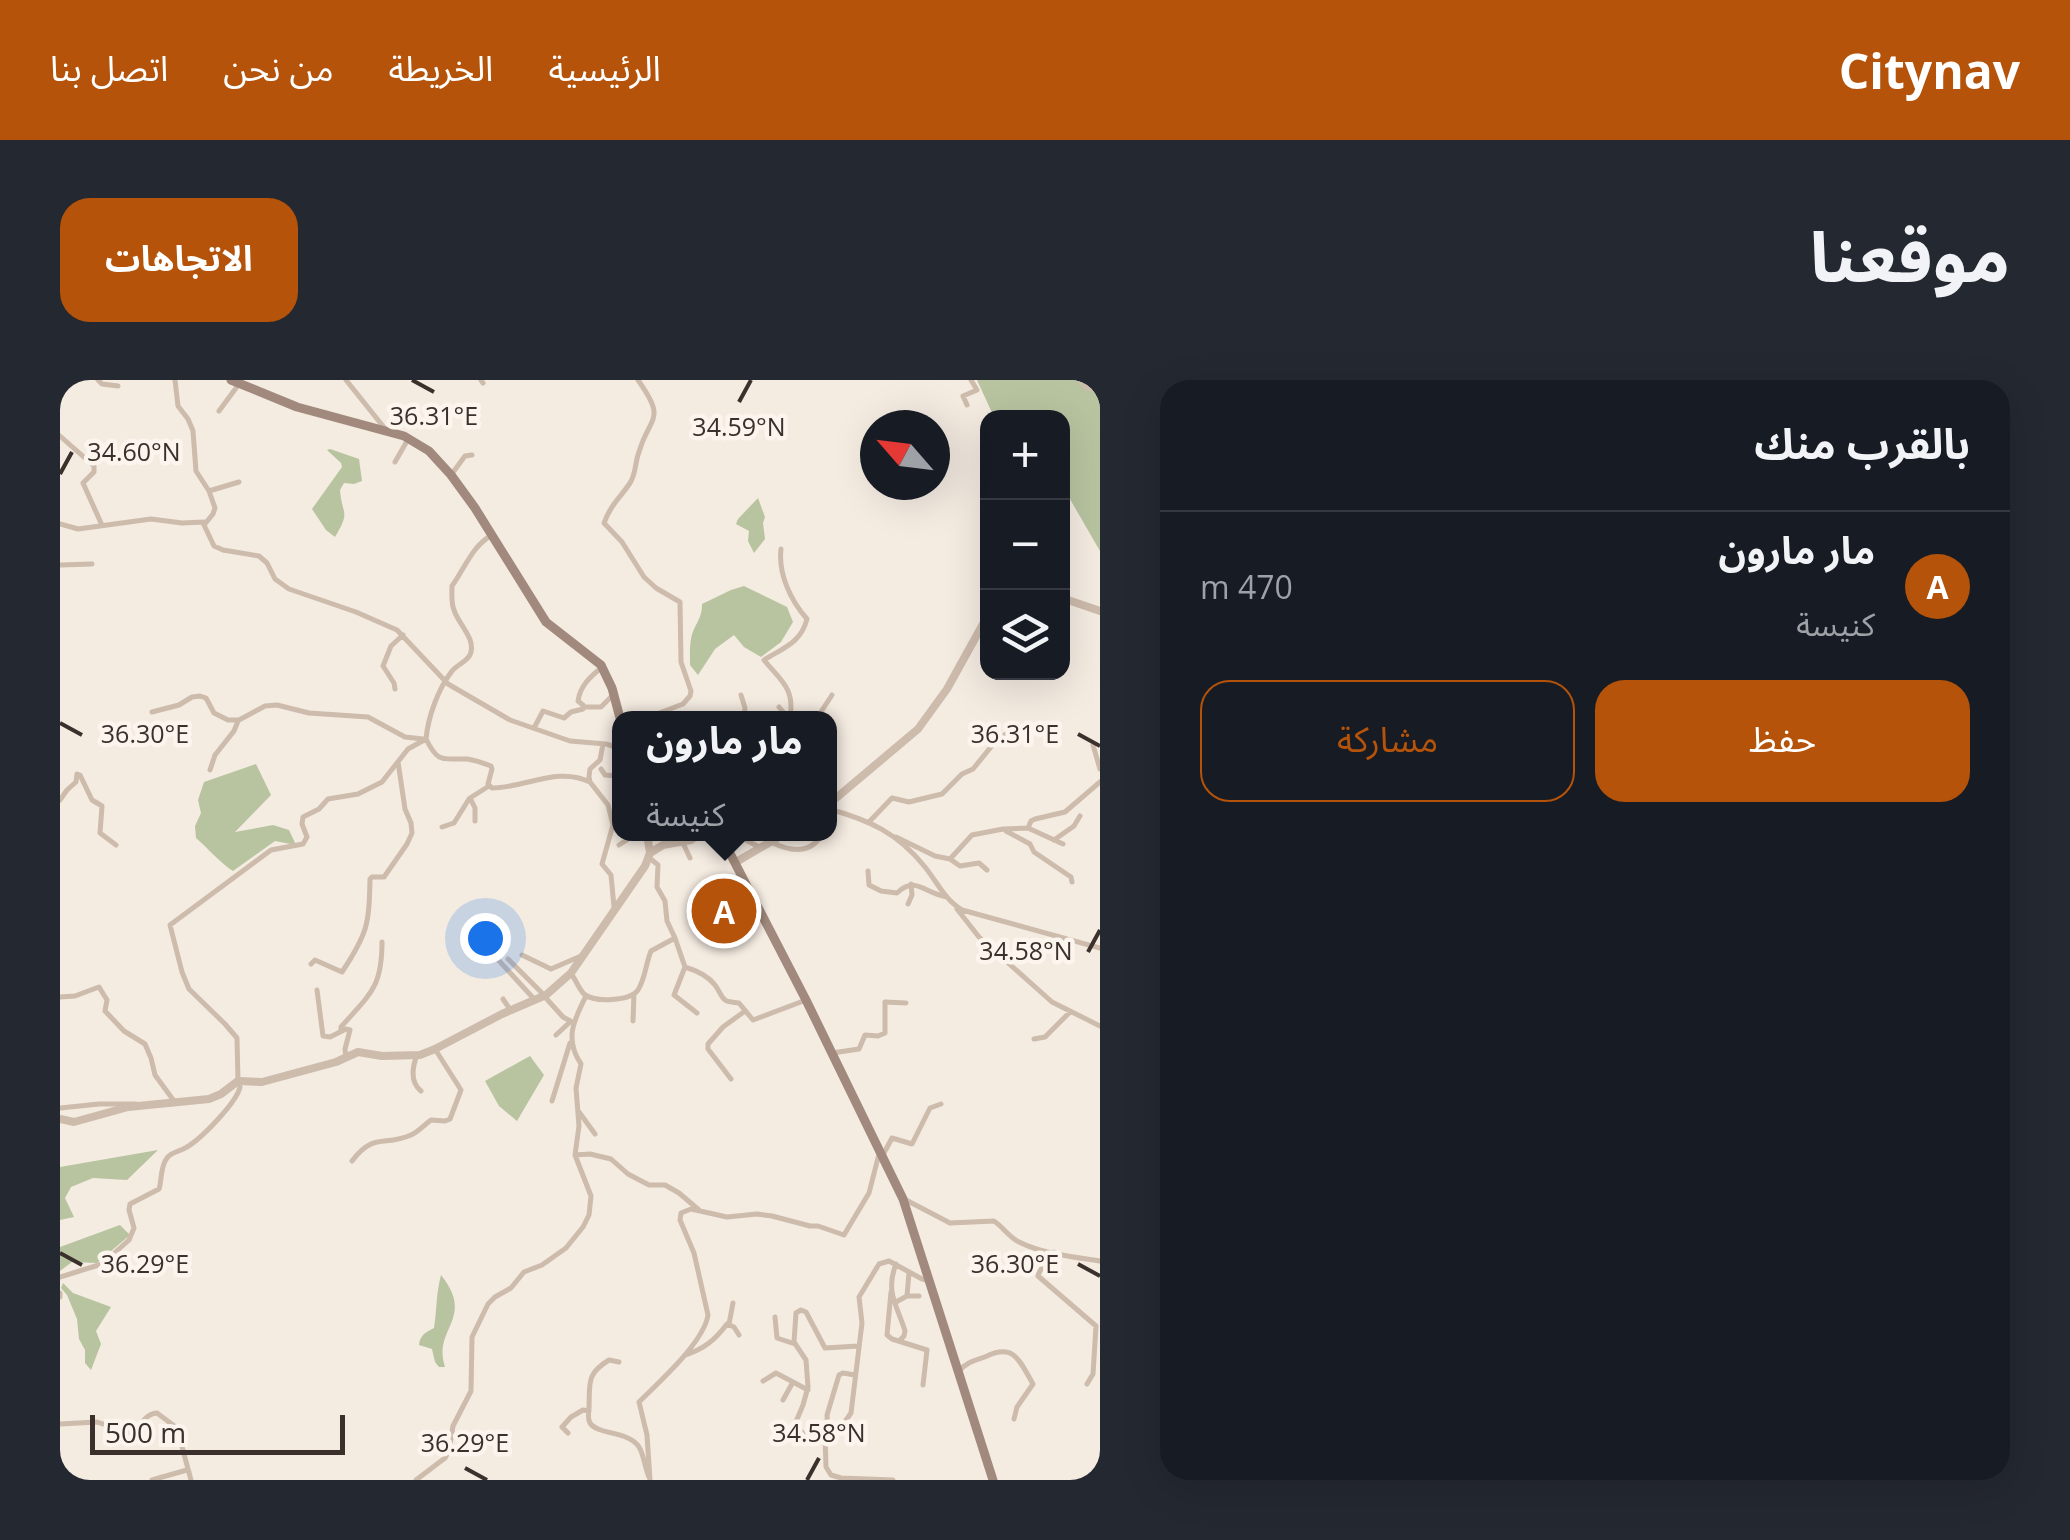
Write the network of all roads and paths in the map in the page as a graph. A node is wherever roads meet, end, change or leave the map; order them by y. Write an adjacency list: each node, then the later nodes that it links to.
1 (98, 380): 8 (street)
2 (175, 380): 19 (street)
3 (346, 380): 12 (street)
4 (638, 380): 40 (street)
5 (970, 380): 10 (street)
6 (1083, 380): 9 (street)
7 (235, 382): 11 (street); 12 (main road)
8 (118, 386)
9 (1100, 390)
10 (967, 406)
11 (219, 411)
12 (388, 432): 14 (main road)
13 (60, 436): 22 (street)
14 (408, 438): 16 (street); 17 (main road)
15 (472, 455): 17 (street)
16 (395, 462)
17 (451, 475): 23 (main road)
18 (239, 482): 19 (street)
19 (209, 491): 20 (street)
20 (204, 522): 22 (street); 30 (street)
21 (60, 524): 22 (street)
22 (102, 524)
23 (492, 535): 31 (main road); 32 (street)
24 (781, 549): 43 (street)
25 (92, 564): 26 (street)
26 (60, 565)
27 (1070, 601): 28 (street)
28 (1100, 611)
29 (980, 629): 63 (street)
30 (402, 635): 32 (street); 33 (street)
31 (602, 667): 34 (main road); 38 (street)
32 (446, 682): 47 (street); 49 (street)
33 (395, 689)
34 (614, 694): 38 (street); 39 (main road)
35 (832, 695): 44 (street)
36 (741, 696): 41 (street)
37 (779, 706): 42 (street)
38 (584, 707): 47 (street)
39 (620, 711)
40 (664, 711)
41 (745, 711)
42 (783, 711)
43 (790, 711)
44 (822, 711)
45 (152, 712): 46 (street)
46 (238, 720): 49 (street); 55 (street)
47 (534, 728): 50 (street)
48 (1021, 729): 68 (street)
49 (426, 739): 53 (street); 60 (street)
50 (603, 744): 52 (street); 58 (street)
51 (1093, 745): 54 (street)
52 (612, 746)
53 (398, 762): 106 (street); 133 (street)
54 (1100, 769)
55 (210, 770)
56 (601, 770): 57 (street)
57 (612, 776)
58 (590, 782): 60 (street); 64 (street)
59 (1100, 782): 70 (street)
60 (489, 786): 61 (street)
61 (470, 799): 67 (street); 69 (street)
62 (60, 800): 84 (street)
63 (837, 802)
64 (612, 808)
65 (837, 810): 68 (street)
66 (1080, 816): 74 (street)
67 (476, 820)
68 (870, 822): 73 (street)
69 (442, 827)
70 (1028, 828): 72 (street); 74 (street)
71 (612, 829): 97 (street)
72 (1003, 829): 89 (street); 93 (street)
73 (892, 835): 89 (street); 95 (street)
74 (1054, 840): 83 (street)
75 (626, 841): 85 (street)
76 (648, 841): 87 (street)
77 (682, 841): 87 (street); 88 (street)
78 (724, 841): 90 (main road)
79 (748, 841): 86 (street)
80 (767, 841): 86 (street)
81 (776, 841): 82 (street)
82 (817, 841)
83 (1063, 844)
84 (116, 845)
85 (619, 846)
86 (760, 847): 90 (street)
87 (649, 856): 97 (street); 99 (street)
88 (690, 858)
89 (950, 859): 92 (street)
90 (736, 862): 115 (main road)
91 (868, 870): 94 (street)
92 (988, 870)
93 (1072, 882)
94 (911, 884): 95 (street); 96 (street)
95 (947, 897): 98 (street)
96 (908, 904)
97 (614, 907): 103 (street)
98 (956, 907): 102 (street); 119 (street)
99 (675, 938): 107 (street); 110 (street)
100 (382, 942): 124 (street)
101 (482, 946): 113 (street)
102 (1100, 948)
103 (584, 954): 104 (street); 108 (street)
104 (522, 955)
105 (508, 959): 113 (street)
106 (311, 964)
107 (685, 967): 118 (street); 120 (street)
108 (571, 973): 111 (street); 113 (street)
109 (317, 990): 124 (street)
110 (634, 994): 111 (street); 121 (street)
111 (586, 996): 122 (street)
112 (60, 997): 136 (street)
113 (541, 997): 117 (street); 122 (street)
114 (503, 999): 117 (street)
115 (806, 1000): 118 (street); 129 (main road)
116 (906, 1003): 129 (street)
117 (511, 1010): 128 (street)
118 (745, 1011): 132 (street)
119 (1070, 1012): 123 (street); 126 (street)
120 (697, 1013)
121 (633, 1021)
122 (572, 1022): 125 (street); 127 (street)
123 (1100, 1026)
124 (342, 1031): 131 (street)
125 (556, 1035)
126 (1034, 1039)
127 (571, 1040): 135 (street); 140 (street)
128 (435, 1050): 130 (street); 145 (street)
129 (831, 1054): 144 (main road)
130 (417, 1055): 131 (street); 134 (street)
131 (346, 1058): 133 (street)
132 (730, 1080)
133 (237, 1081): 136 (street); 152 (street)
134 (422, 1091)
135 (552, 1101)
136 (176, 1104): 138 (street)
137 (941, 1104): 144 (street)
138 (138, 1106): 139 (street); 141 (street)
139 (60, 1108)
140 (577, 1109): 142 (street); 143 (street)
141 (60, 1119)
142 (595, 1134)
143 (575, 1154): 147 (street); 183 (street)
144 (881, 1154): 146 (main road); 147 (street)
145 (352, 1161)
146 (904, 1199): 148 (street); 153 (main road)
147 (699, 1210): 165 (street)
148 (1054, 1252): 149 (street); 171 (street)
149 (1100, 1261)
150 (896, 1264): 151 (street); 154 (street); 164 (street)
151 (909, 1272): 153 (street); 155 (street)
152 (60, 1277)
153 (930, 1281): 167 (main road)
154 (891, 1292): 158 (street); 162 (street)
155 (908, 1296): 156 (street); 158 (street)
156 (919, 1296)
157 (733, 1302): 160 (street)
158 (895, 1302): 162 (street)
159 (775, 1318): 163 (street)
160 (729, 1324): 161 (street); 165 (street)
161 (739, 1335)
162 (899, 1340): 172 (street)
163 (795, 1344): 164 (street); 173 (street)
164 (858, 1346): 168 (street)
165 (682, 1356): 184 (street)
166 (619, 1362): 175 (street)
167 (959, 1371): 176 (street); 186 (main road)
168 (855, 1376): 179 (street); 179 (street)
169 (763, 1381): 170 (street)
170 (794, 1382): 173 (street); 174 (street)
171 (1087, 1384)
172 (923, 1385)
173 (808, 1390): 179 (street)
174 (783, 1400)
175 (588, 1411): 178 (street); 184 (street)
176 (1014, 1419)
177 (60, 1424): 180 (street)
178 (568, 1433)
179 (827, 1434): 185 (street)
180 (188, 1470): 181 (street); 182 (street)
181 (152, 1480)
182 (191, 1480)
183 (416, 1480)
184 (650, 1480)
185 (892, 1480)
186 (993, 1480)

